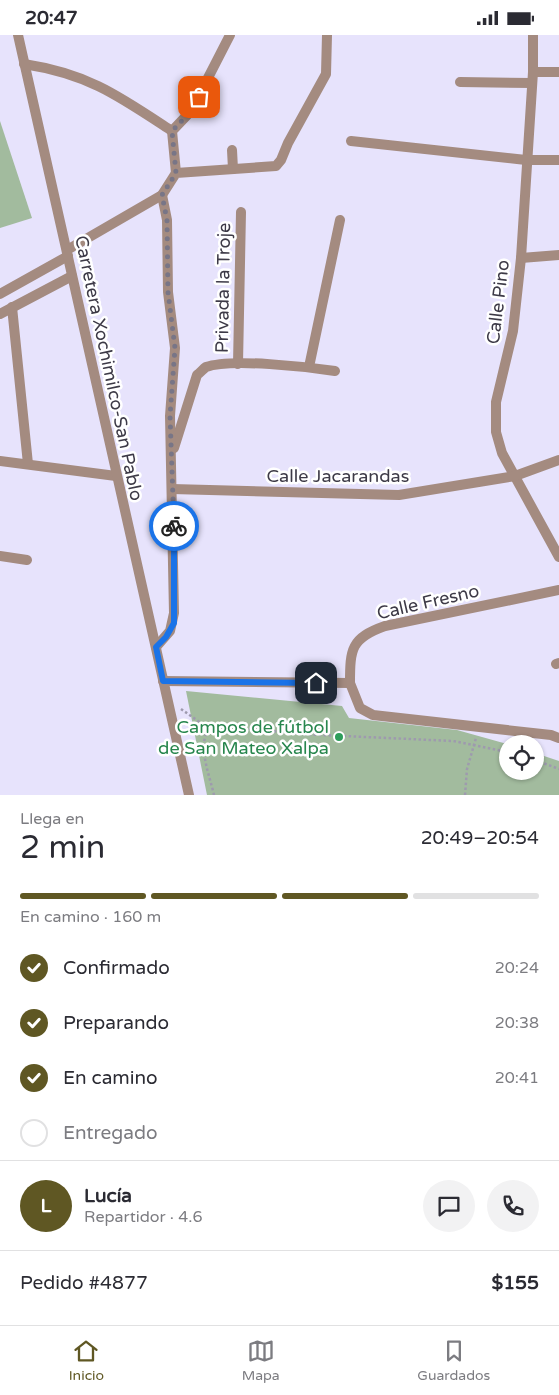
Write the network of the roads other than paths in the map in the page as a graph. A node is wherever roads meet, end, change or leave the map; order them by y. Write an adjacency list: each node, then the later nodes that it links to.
1 (18, 35): 5 (street, Carretera Xochimilco-San Pablo)
2 (230, 35): 10 (street)
3 (327, 35): 15 (street)
4 (533, 35): 6 (street, Calle Pino)
5 (24, 64): 10 (street); 20 (street, Carretera Xochimilco-San Pablo)
6 (533, 72): 7 (street); 9 (street, Calle Pino)
7 (559, 72)
8 (460, 82): 9 (street)
9 (532, 83): 13 (street, Calle Pino)
10 (172, 131): 16 (street)
11 (350, 141): 13 (street)
12 (232, 150): 15 (street)
13 (526, 160): 14 (street); 22 (street, Calle Pino)
14 (559, 160)
15 (234, 169): 16 (street)
16 (176, 173): 17 (street)
17 (162, 195): 20 (street); 30 (street)
18 (241, 212): 27 (street, Privada la Troje)
19 (340, 220): 28 (street)
20 (67, 253): 23 (street, Carretera Xochimilco-San Pablo); 24 (street)
21 (559, 255): 22 (street)
22 (521, 257): 34 (street, Calle Pino)
23 (72, 276): 25 (street); 35 (street, Carretera Xochimilco-San Pablo)
24 (0, 294)
25 (12, 307): 26 (street); 33 (street)
26 (0, 314)
27 (238, 363): 28 (street); 30 (street)
28 (309, 367): 29 (street)
29 (335, 371)
30 (171, 458): 36 (street)
31 (559, 460): 34 (street, Calle Jacarandas)
32 (0, 461): 33 (street)
33 (28, 464): 35 (street)
34 (515, 475): 36 (street, Calle Jacarandas); 38 (street, Calle Pino)
35 (116, 476): 41 (street, Carretera Xochimilco-San Pablo)
36 (172, 489): 41 (street)
37 (0, 556): 39 (street)
38 (559, 557)
39 (27, 560)
40 (559, 590): 43 (street, Calle Fresno)
41 (156, 647): 42 (street, Carretera Xochimilco-San Pablo)
42 (163, 681): 43 (street); 45 (street, Carretera Xochimilco-San Pablo)
43 (350, 683): 44 (street)
44 (559, 737)
45 (189, 795)

